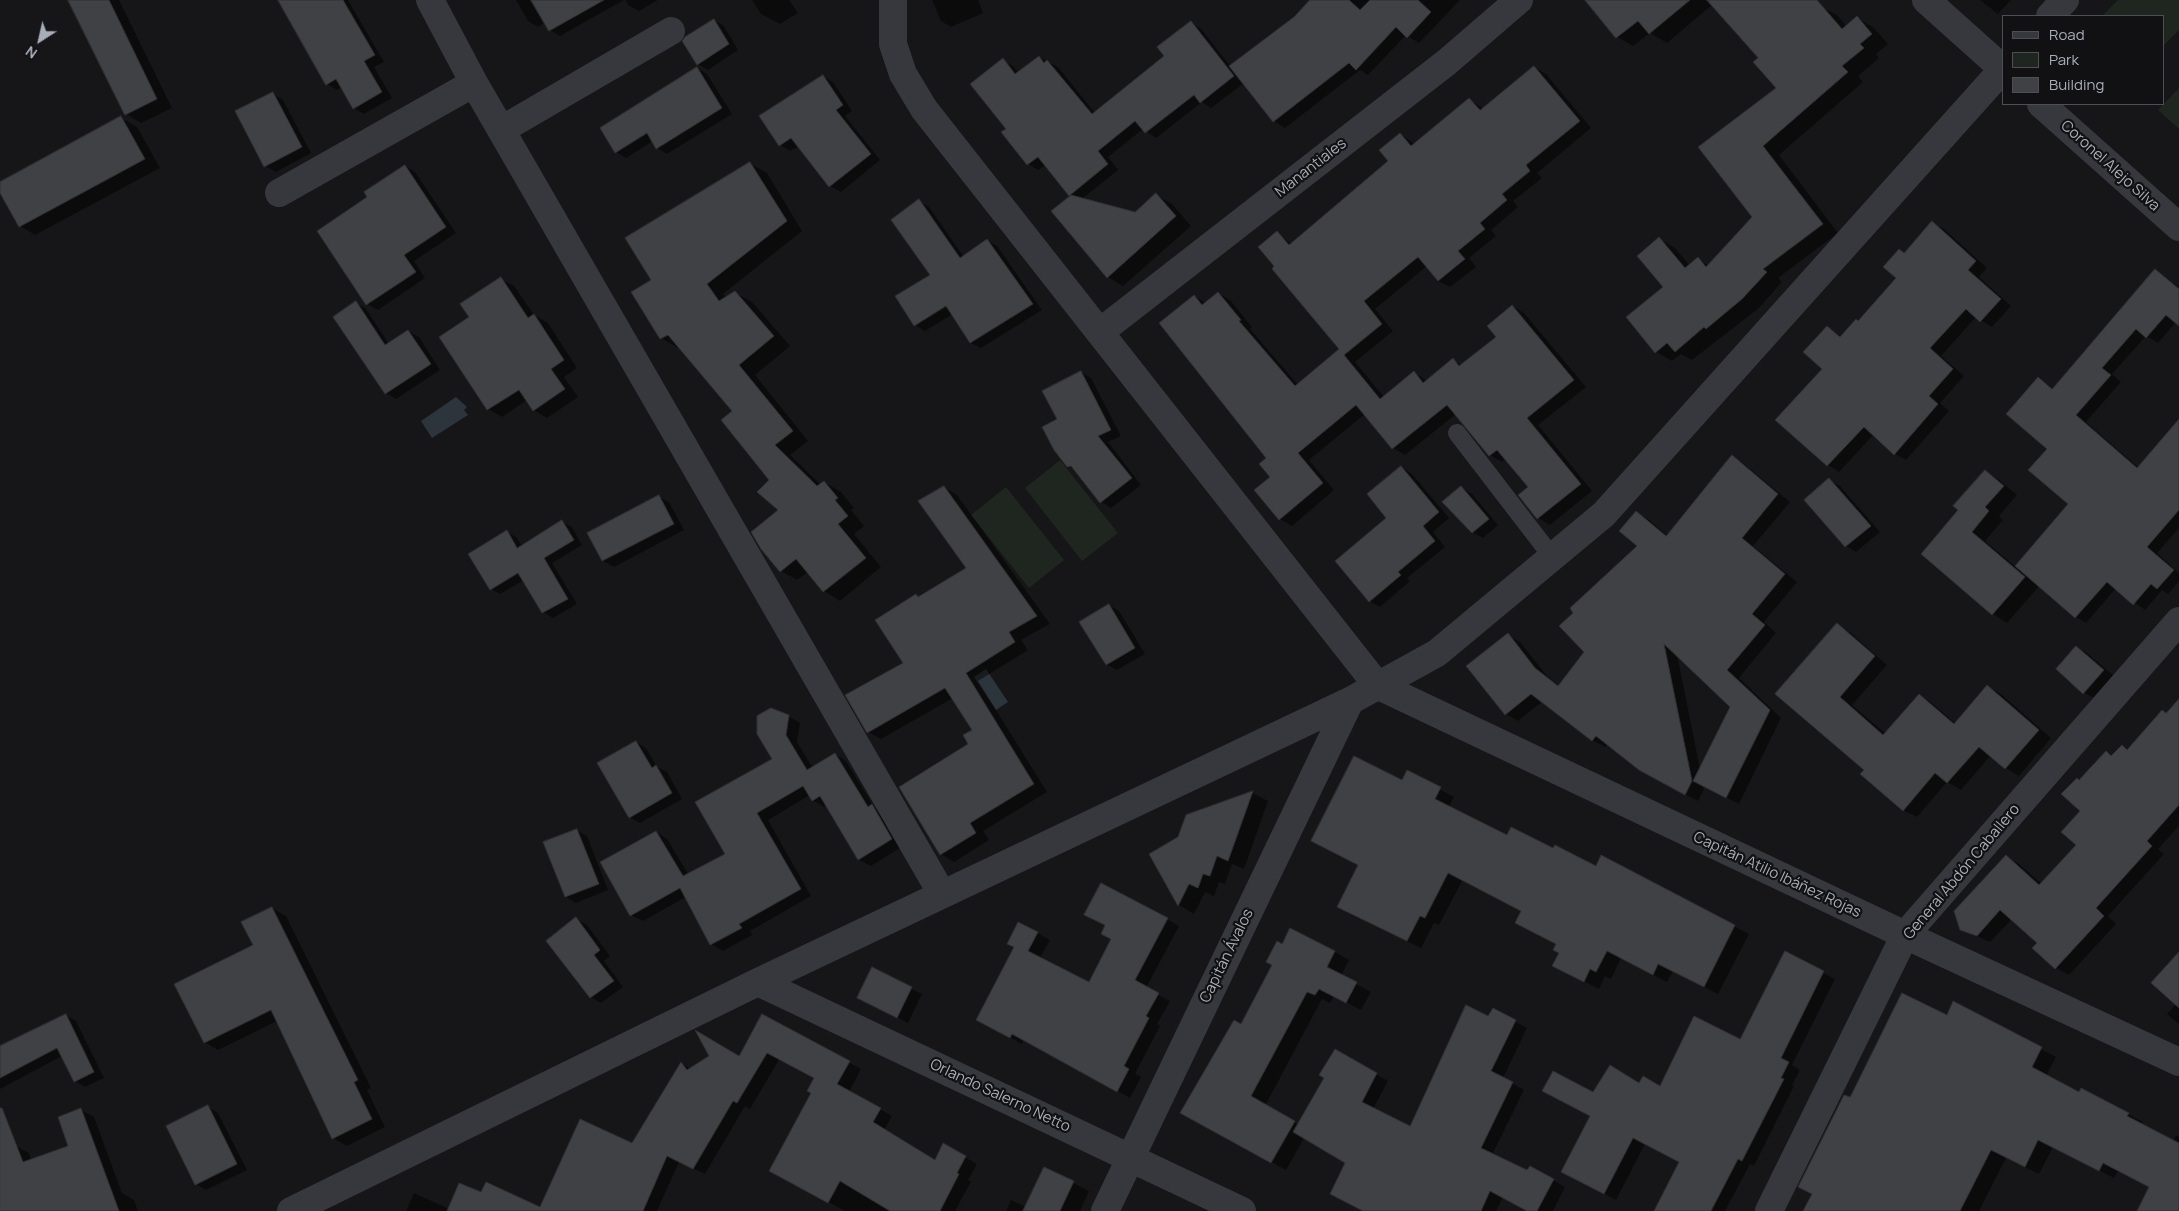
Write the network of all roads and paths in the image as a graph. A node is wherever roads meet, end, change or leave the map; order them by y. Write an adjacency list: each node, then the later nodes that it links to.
1 (430, 0): 10 (street)
2 (893, 0): 15 (street)
3 (1519, 0): 15 (street, Manantiales)
4 (1926, 0): 8 (street)
5 (2065, 0): 6 (street)
6 (2051, 15)
7 (672, 31): 12 (street)
8 (2002, 68)
9 (2002, 70): 17 (street)
10 (474, 83): 12 (street); 13 (street)
11 (2042, 105): 14 (street, Coronel Alejo Silva)
12 (501, 130): 21 (street)
13 (279, 193)
14 (2179, 227)
15 (1100, 332): 19 (street)
16 (1457, 432): 17 (lane)
17 (1553, 558): 19 (street)
18 (2179, 621): 22 (street, General Abdón Caballero)
19 (1377, 685): 20 (street); 22 (street, Capitán Atilio Ibáñez Rojas)
20 (1350, 701): 21 (street); 25 (street, Capitán Ávalos)
21 (942, 894): 23 (street)
22 (1905, 935): 24 (street, Capitán Atilio Ibáñez Rojas); 29 (street, General Abdón Caballero)
23 (758, 982): 25 (street, Orlando Salerno Netto); 26 (street)
24 (2179, 1062)
25 (1130, 1157): 27 (street, Capitán Ávalos); 28 (street, Orlando Salerno Netto)
26 (291, 1211)
27 (1105, 1211)
28 (1242, 1211)
29 (1769, 1211)

